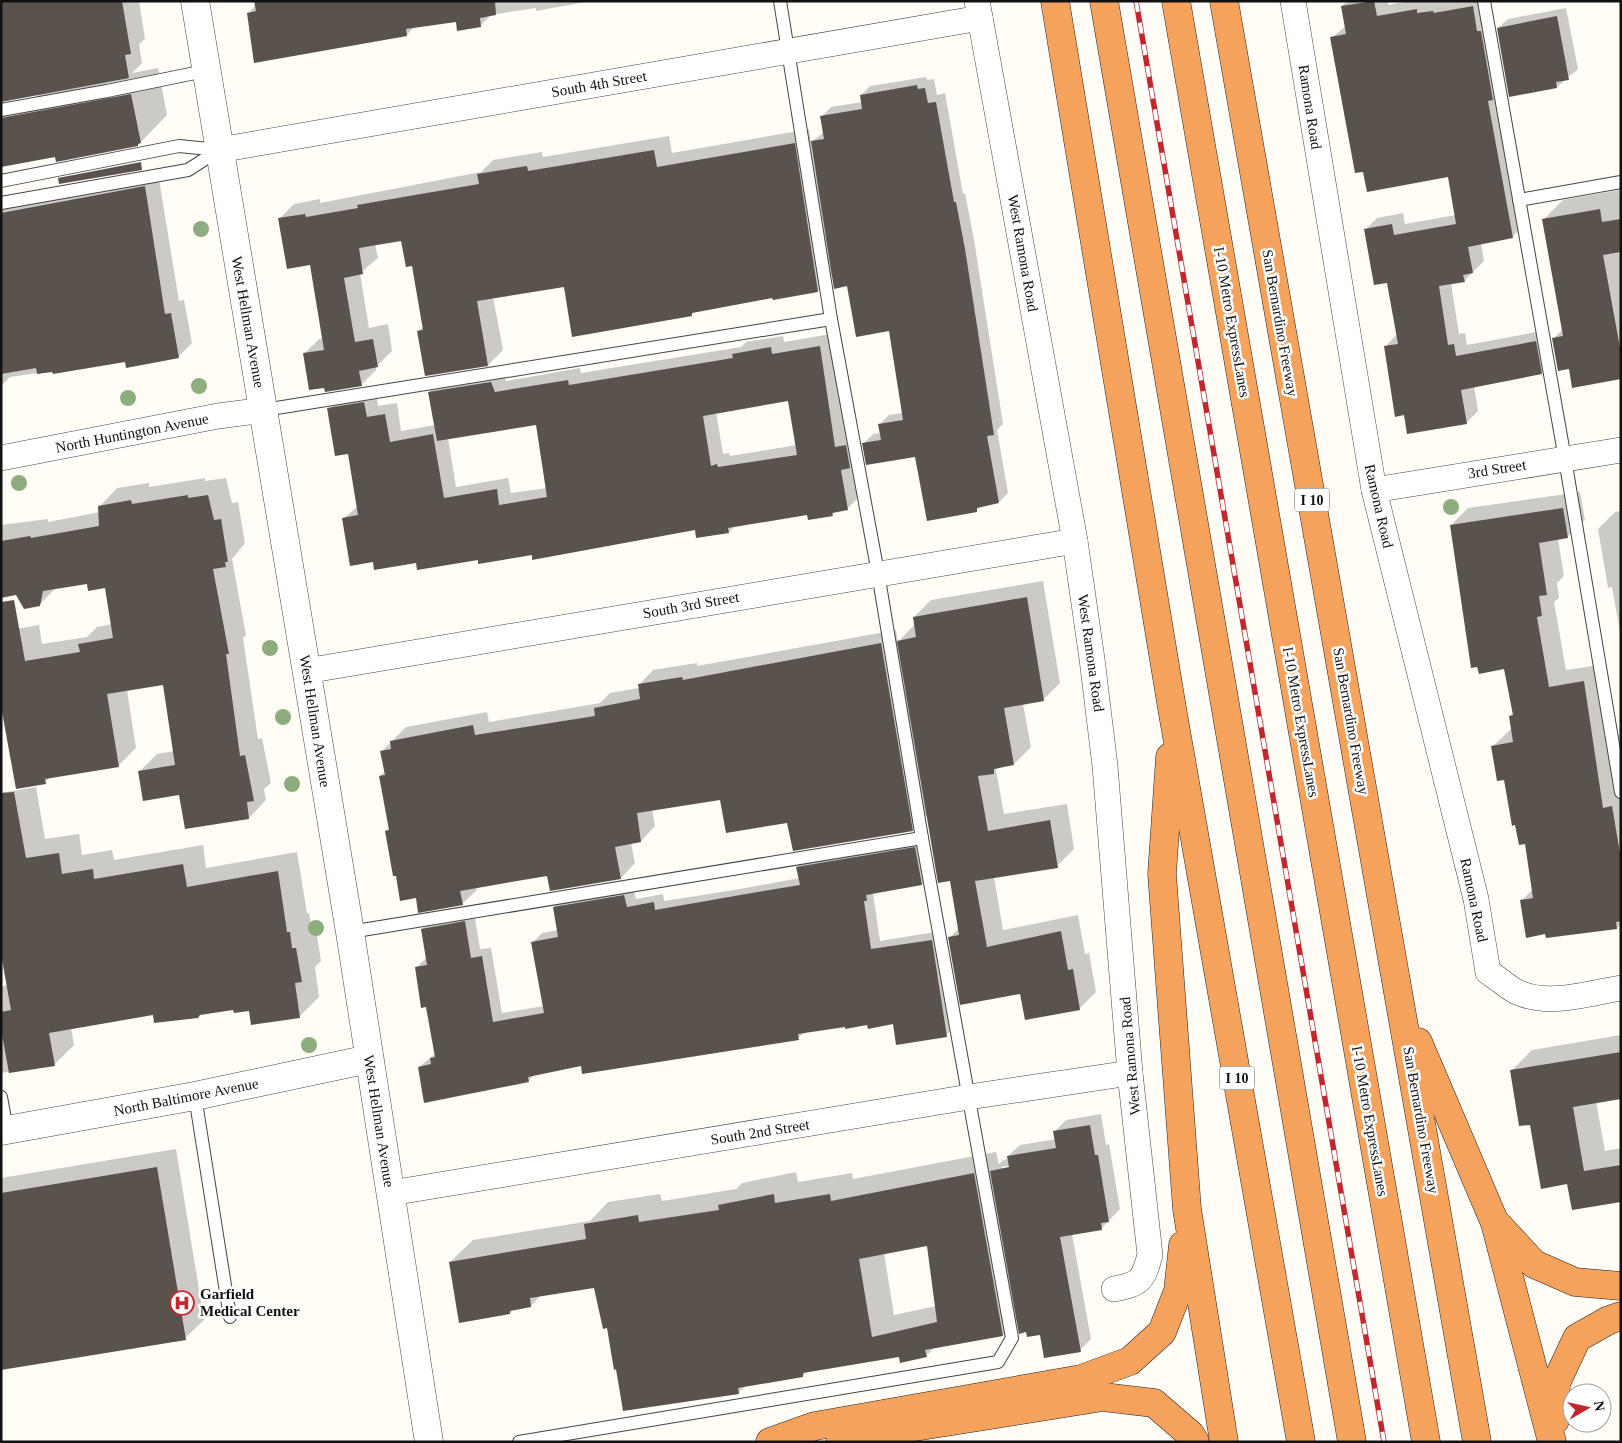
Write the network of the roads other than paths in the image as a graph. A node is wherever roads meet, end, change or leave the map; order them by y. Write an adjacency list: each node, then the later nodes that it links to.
1 (195, 1): 11 (street, West Hellman Avenue)
2 (780, 1): 10 (lane)
3 (1055, 1): 27 (highway, I 10)
4 (1104, 1): 54 (highway)
5 (1176, 1): 55 (highway, I-10 Metro ExpressLanes)
6 (1224, 1): 33 (highway, San Bernardino Freeway / I 10)
7 (1293, 1): 23 (street, Ramona Road)
8 (1484, 1): 16 (lane)
9 (978, 10): 10 (street, South 4th Street); 24 (street, West Ramona Road)
10 (790, 52): 13 (street, South 4th Street); 18 (lane)
11 (205, 71): 12 (lane); 13 (street, West Hellman Avenue)
12 (1, 110)
13 (219, 150): 14 (lane); 17 (lane); 19 (street, West Hellman Avenue)
14 (1, 181)
15 (1621, 182): 16 (lane)
16 (1520, 200): 22 (lane)
17 (1, 203)
18 (831, 319): 19 (lane); 25 (lane)
19 (264, 410): 21 (street, North Huntington Avenue); 26 (street, West Hellman Avenue)
20 (1621, 450): 22 (street, 3rd Street)
21 (1, 458)
22 (1565, 459): 23 (street, 3rd Street); 28 (lane)
23 (1374, 490): 32 (street, Ramona Road)
24 (1075, 541): 25 (street, South 3rd Street); 35 (street, West Ramona Road)
25 (878, 574): 26 (street, South 3rd Street); 30 (lane)
26 (306, 670): 31 (street, West Hellman Avenue)
27 (1173, 714): 41 (highway); 53 (highway, I 10)
28 (1615, 723): 29 (lane)
29 (1621, 792)
30 (922, 838): 31 (lane); 38 (lane)
31 (350, 932): 34 (street, West Hellman Avenue)
32 (1621, 988)
33 (1400, 999): 42 (highway); 56 (highway, San Bernardino Freeway / I 10)
34 (369, 1059): 36 (street, North Baltimore Avenue); 40 (street, West Hellman Avenue)
35 (1130, 1073): 38 (street, South 2nd Street); 44 (street, West Ramona Road)
36 (195, 1096): 39 (street, North Baltimore Avenue); 46 (lane)
37 (1, 1097): 39 (lane)
38 (970, 1097): 40 (street, South 2nd Street); 48 (lane)
39 (4, 1130)
40 (391, 1193): 47 (street, West Hellman Avenue)
41 (1187, 1209): 49 (highway); 52 (highway)
42 (1495, 1223): 43 (highway); 57 (highway)
43 (1621, 1286)
44 (1114, 1289)
45 (1621, 1316): 57 (highway)
46 (230, 1317)
47 (429, 1442)
48 (519, 1442)
49 (770, 1442)
50 (840, 1442): 51 (highway)
51 (1194, 1442)
52 (1224, 1442)
53 (1301, 1442)
54 (1352, 1442)
55 (1426, 1442)
56 (1477, 1442)
57 (1554, 1442)

